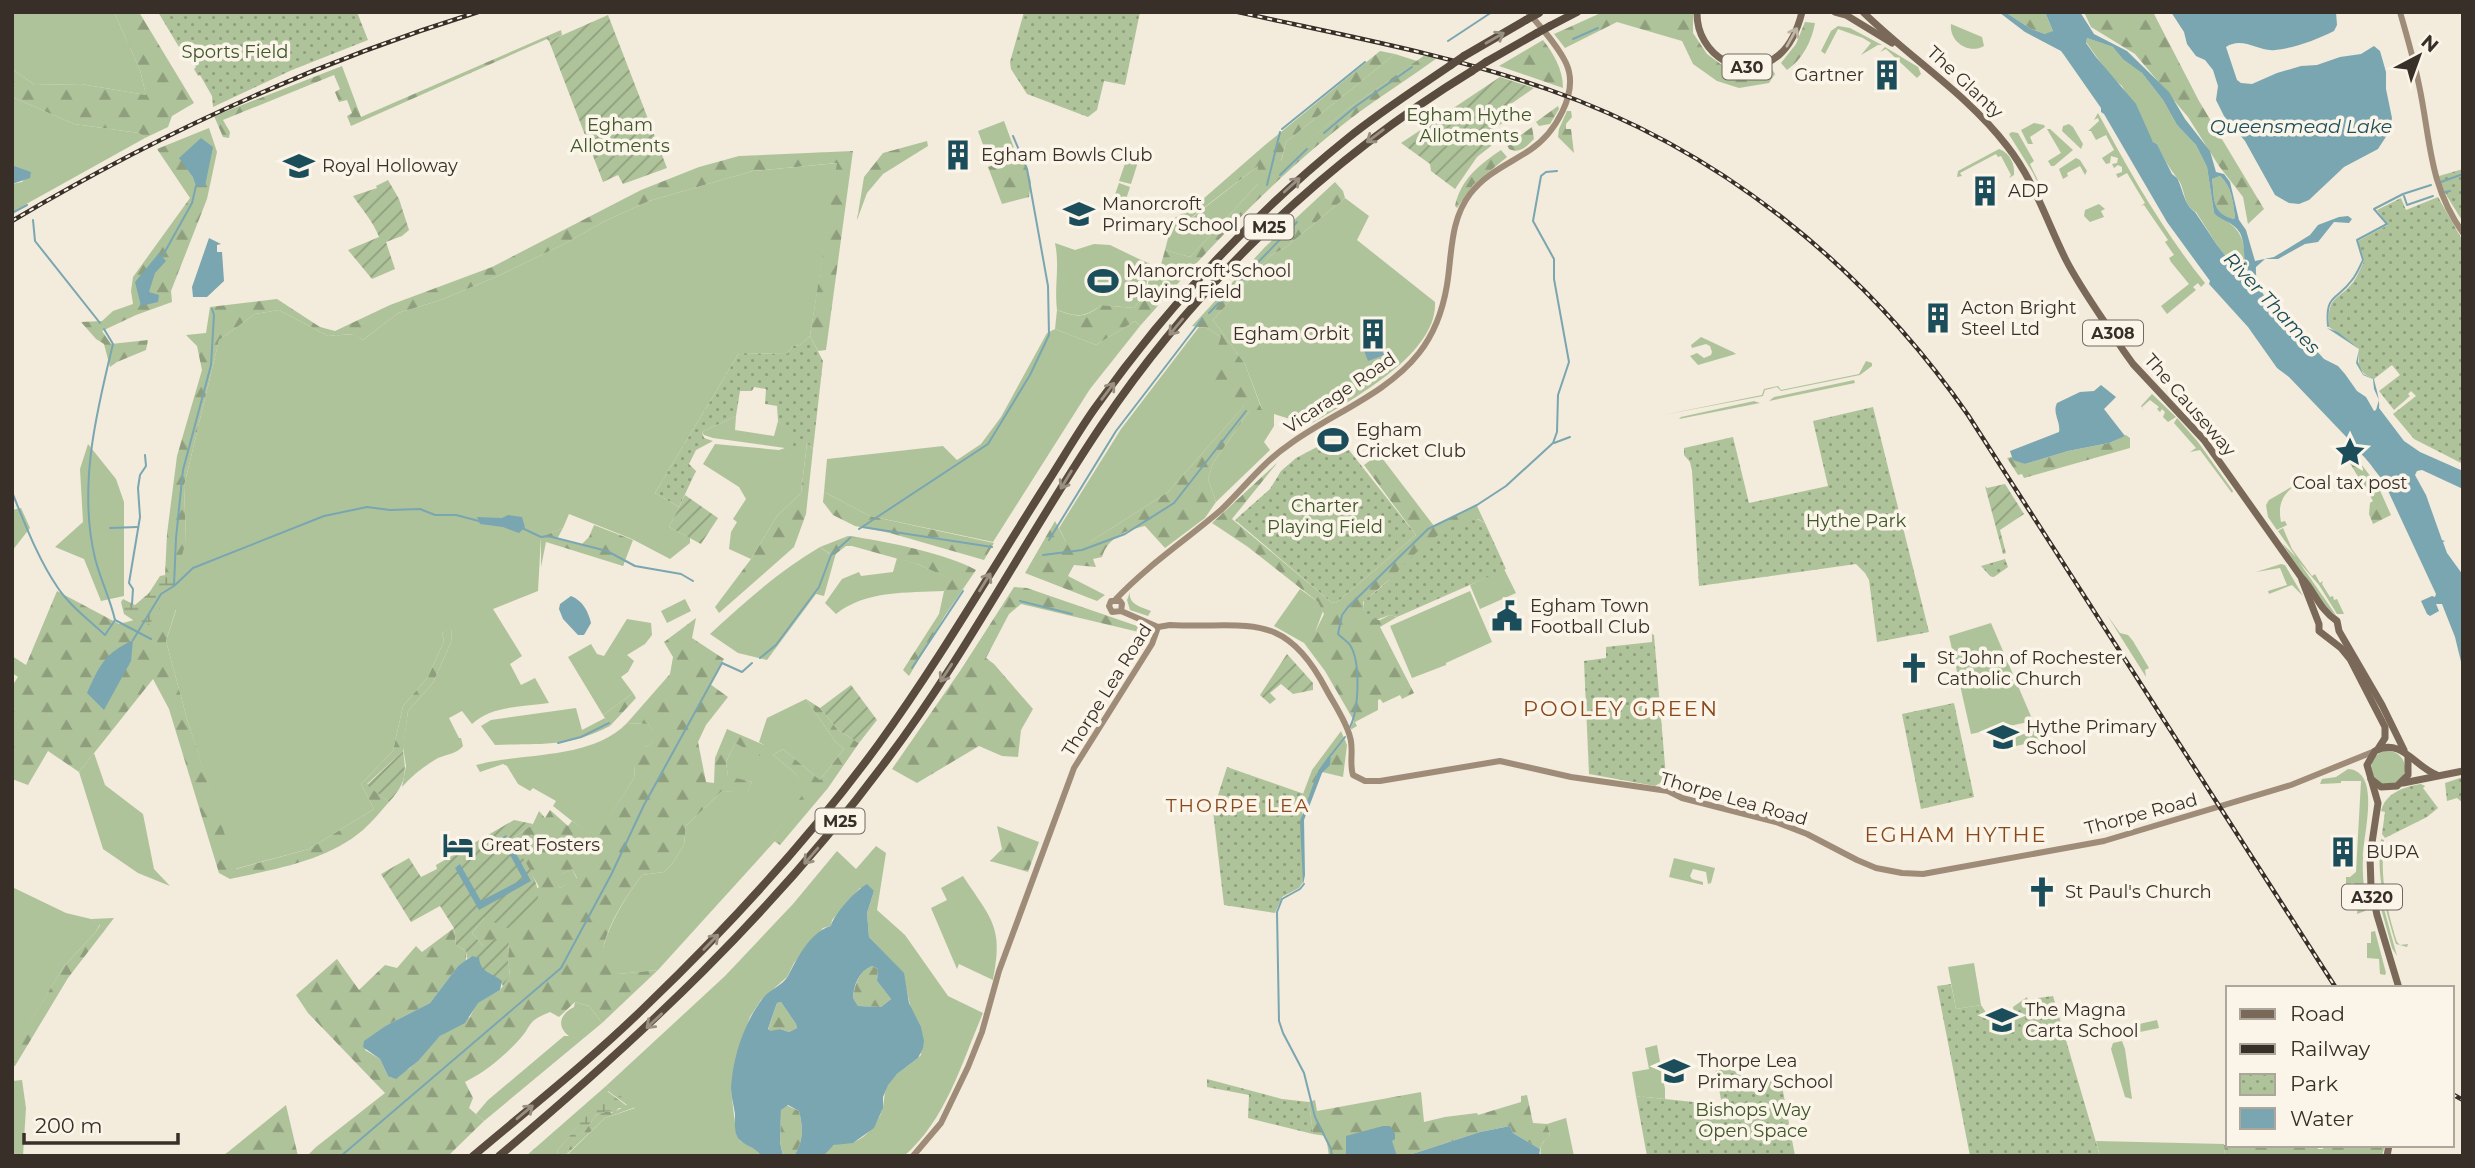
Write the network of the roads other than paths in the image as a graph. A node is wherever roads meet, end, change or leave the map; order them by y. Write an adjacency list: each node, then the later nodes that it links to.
1 (1577, 12): 33 (highway, M25, one-way to 33, bridge)
2 (1696, 12): 3 (main road, A30, one-way to 3)
3 (1802, 12)
4 (1835, 12): 8 (main road, The Glanty)
5 (1863, 12): 10 (main road, The Glanty / A308)
6 (2400, 12): 12 (main road)
7 (1540, 13): 9 (highway, M25, bridge)
8 (1849, 14): 10 (main road, The Glanty / A308)
9 (1527, 16): 14 (main road, Vicarage Road); 32 (highway, M25, one-way to 9, bridge)
10 (1905, 50): 11 (main road, The Glanty / A308)
11 (2002, 139): 13 (main road, The Causeway / A308)
12 (2463, 233)
13 (2301, 577): 16 (main road, The Causeway / A308); 17 (main road, The Causeway / A308)
14 (1119, 601): 15 (main road); 15 (main road)
15 (1121, 611): 18 (main road)
16 (2331, 617): 17 (main road); 19 (main road)
17 (2319, 624): 20 (main road)
18 (1158, 627): 30 (main road, Thorpe Lea Road); 34 (main road, Thorpe Lea Road)
19 (2339, 631): 20 (main road); 22 (main road)
20 (2327, 638): 21 (main road)
21 (2376, 750): 22 (main road); 23 (main road, Thorpe Road); 25 (main road)
22 (2406, 753): 26 (main road); 27 (main road)
23 (2352, 762): 25 (main road); 30 (main road, Thorpe Road)
24 (2463, 771): 26 (main road)
25 (2368, 773): 28 (main road); 29 (main road, A320)
26 (2437, 775): 27 (main road)
27 (2402, 783): 28 (main road)
28 (2392, 788): 29 (main road)
29 (2378, 803): 31 (main road, A320)
30 (1932, 873)
31 (2398, 986)
32 (473, 1156)
33 (499, 1156)
34 (912, 1156)

